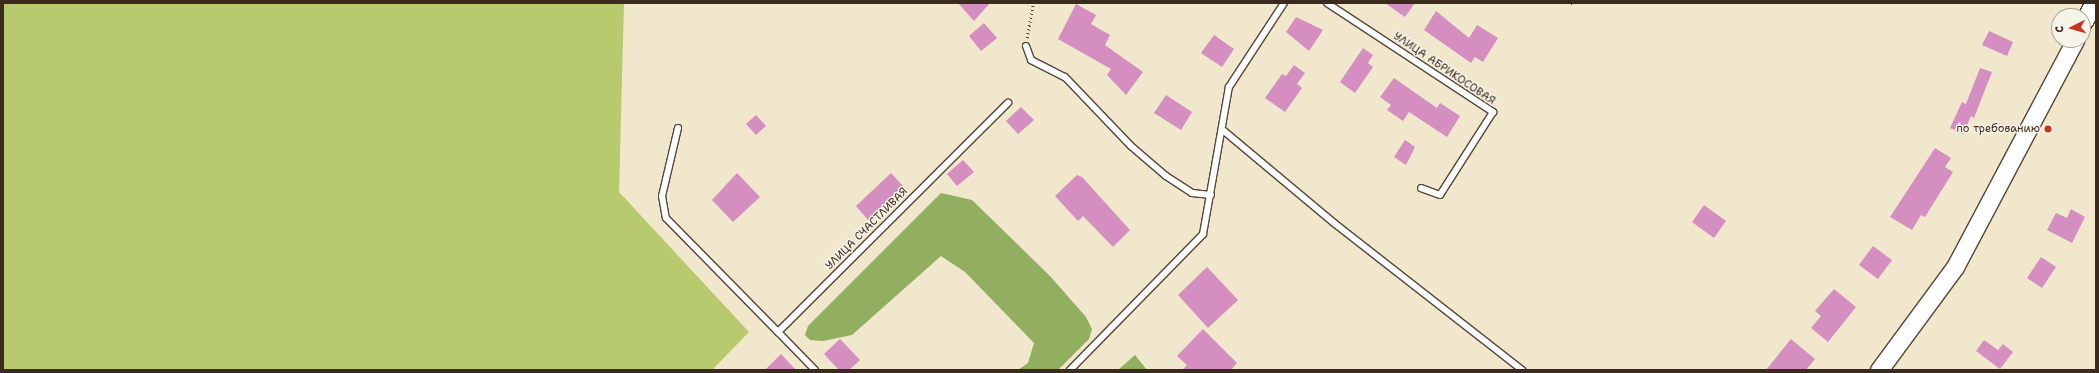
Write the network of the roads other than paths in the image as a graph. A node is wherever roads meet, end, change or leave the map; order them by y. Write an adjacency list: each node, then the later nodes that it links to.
1 (1284, 3): 7 (lane)
2 (1326, 3): 8 (lane, УЛИЦА АБРИКОСОВАЯ)
3 (1026, 46): 9 (lane)
4 (2071, 48): 14 (main road)
5 (1008, 103): 10 (lane, УЛИЦА СЧАСТЛИВАЯ)
6 (678, 128): 10 (lane)
7 (1224, 131): 9 (lane); 13 (lane)
8 (1421, 188)
9 (1211, 195): 12 (lane)
10 (778, 332): 11 (lane)
11 (815, 370)
12 (1070, 370)
13 (1522, 370)
14 (1879, 370)

